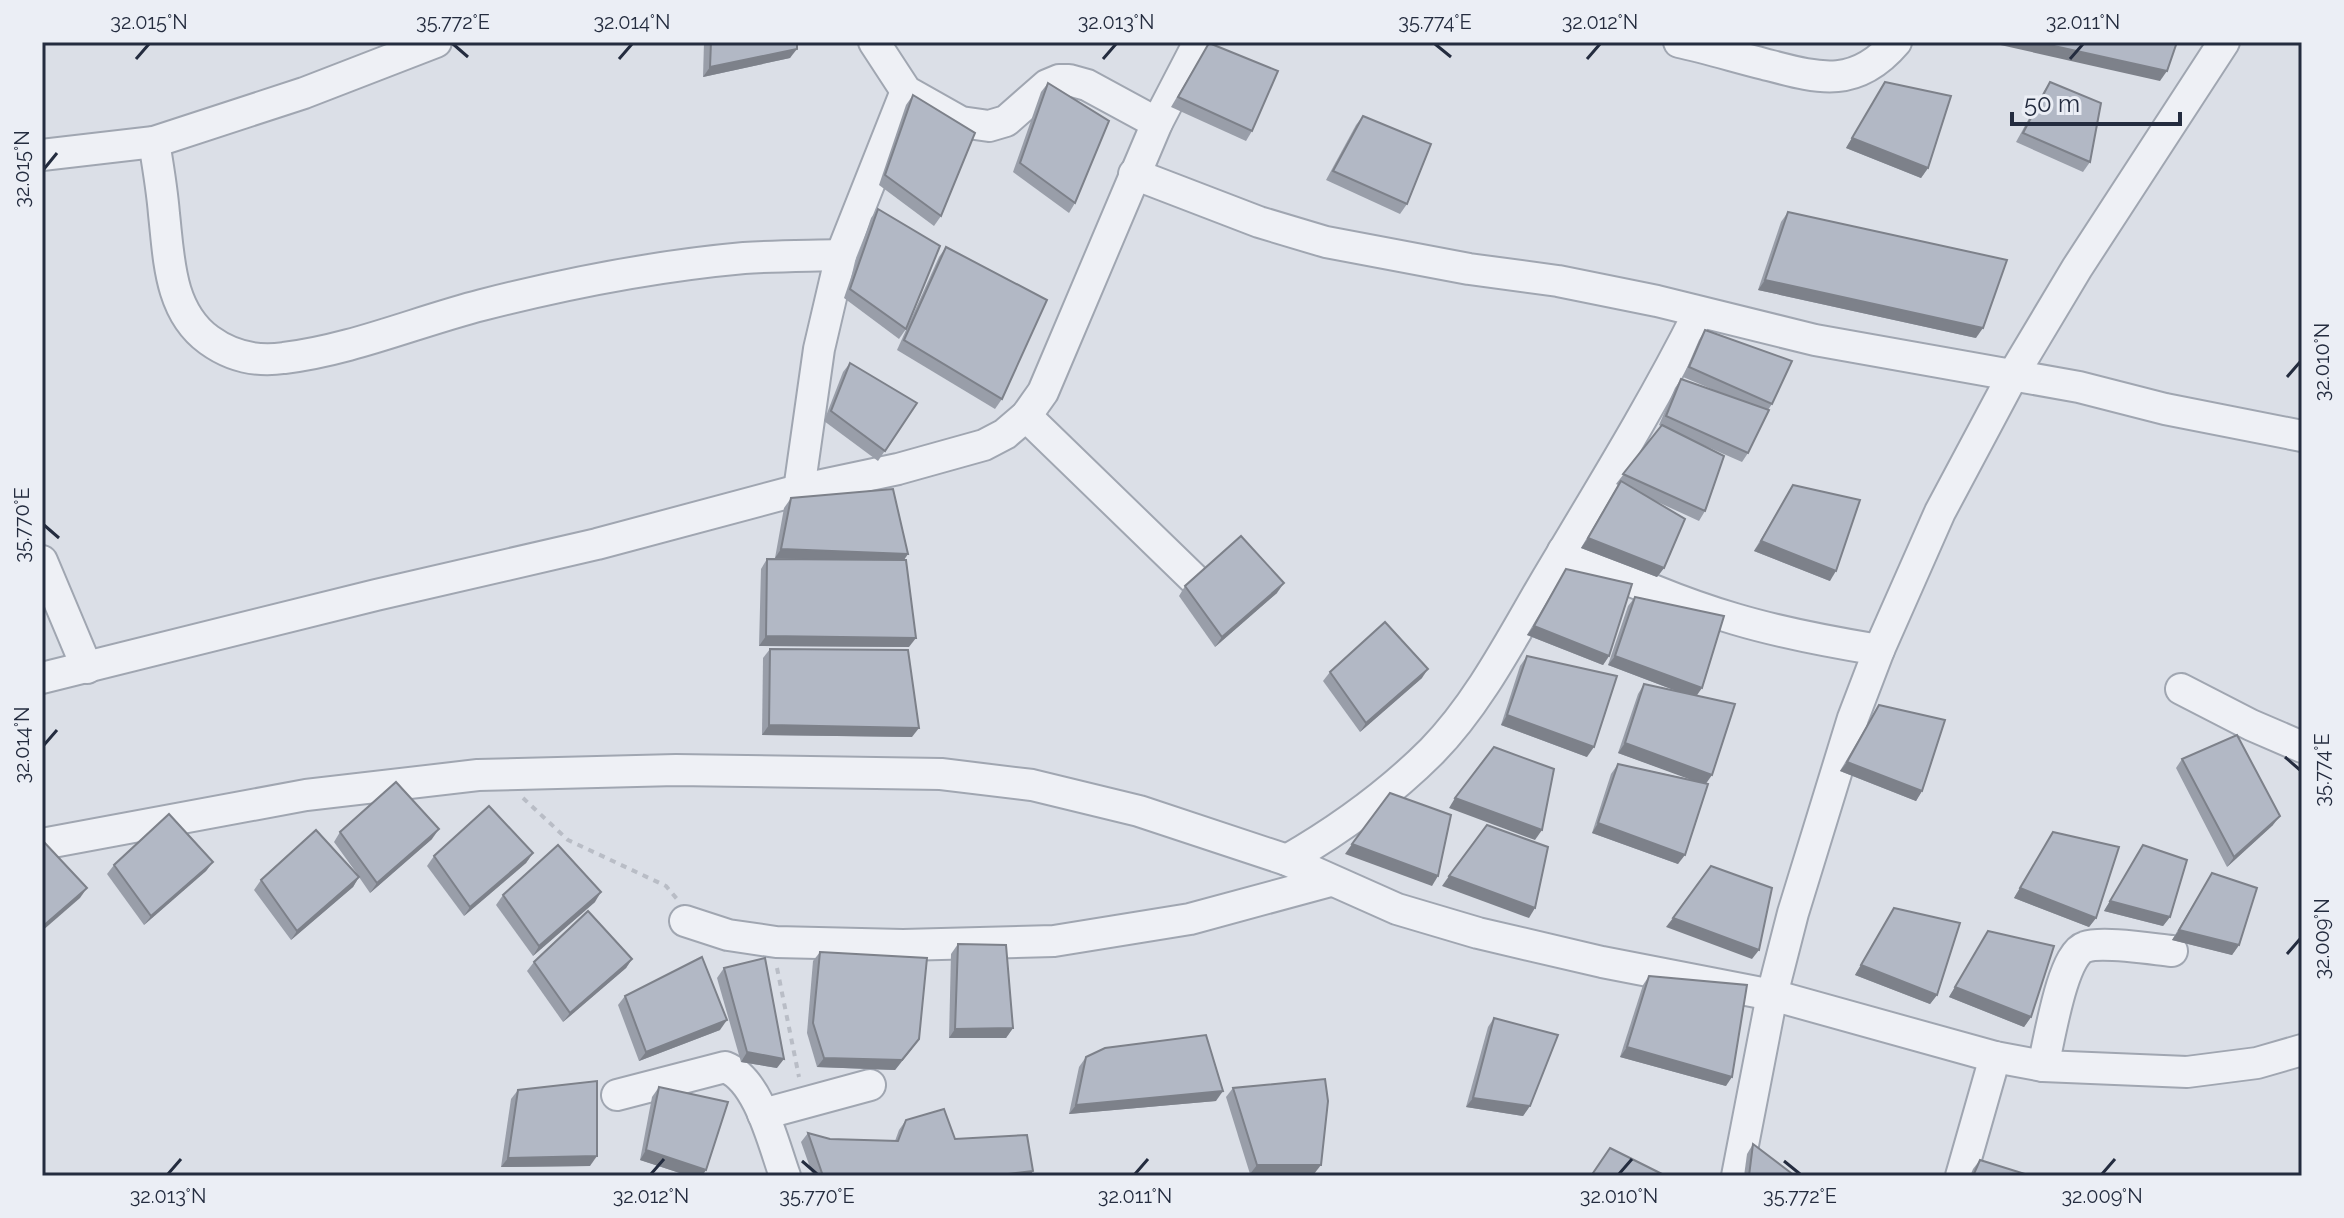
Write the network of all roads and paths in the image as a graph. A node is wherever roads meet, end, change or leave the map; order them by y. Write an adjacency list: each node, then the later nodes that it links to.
1 (436, 42): 9 (street)
2 (874, 42): 7 (street)
3 (1199, 42): 8 (street)
4 (1679, 42): 5 (street)
5 (1896, 42)
6 (2224, 42): 14 (street)
7 (906, 91): 8 (street); 12 (street)
8 (1157, 123): 11 (street)
9 (154, 142): 10 (street); 12 (street)
10 (42, 155)
11 (1134, 174): 13 (street); 15 (street)
12 (841, 255): 17 (street)
13 (1699, 312): 14 (street); 18 (street)
14 (2013, 375): 16 (street); 21 (street)
15 (1026, 416): 17 (street); 20 (street)
16 (2302, 436)
17 (799, 490): 22 (street)
18 (1563, 551): 21 (street); 28 (street)
19 (42, 561): 22 (street)
20 (1193, 578)
21 (1879, 650): 33 (street)
22 (87, 668): 23 (street)
23 (42, 678)
24 (2181, 689): 25 (street)
25 (2302, 747)
26 (504, 774): 27 (street); 28 (street); 30 (path)
27 (42, 844)
28 (1287, 860): 29 (street)
29 (1330, 881): 31 (street); 33 (street)
30 (685, 921): 31 (street)
31 (776, 942): 38 (path)
32 (2172, 951): 36 (street)
33 (1772, 995): 35 (street); 42 (street)
34 (2302, 1050): 36 (street)
35 (1995, 1057): 36 (street); 43 (street)
36 (2043, 1066)
37 (870, 1085): 40 (street)
38 (800, 1088)
39 (617, 1095): 40 (street)
40 (763, 1114): 41 (street)
41 (785, 1176)
42 (1737, 1176)
43 (1961, 1176)

